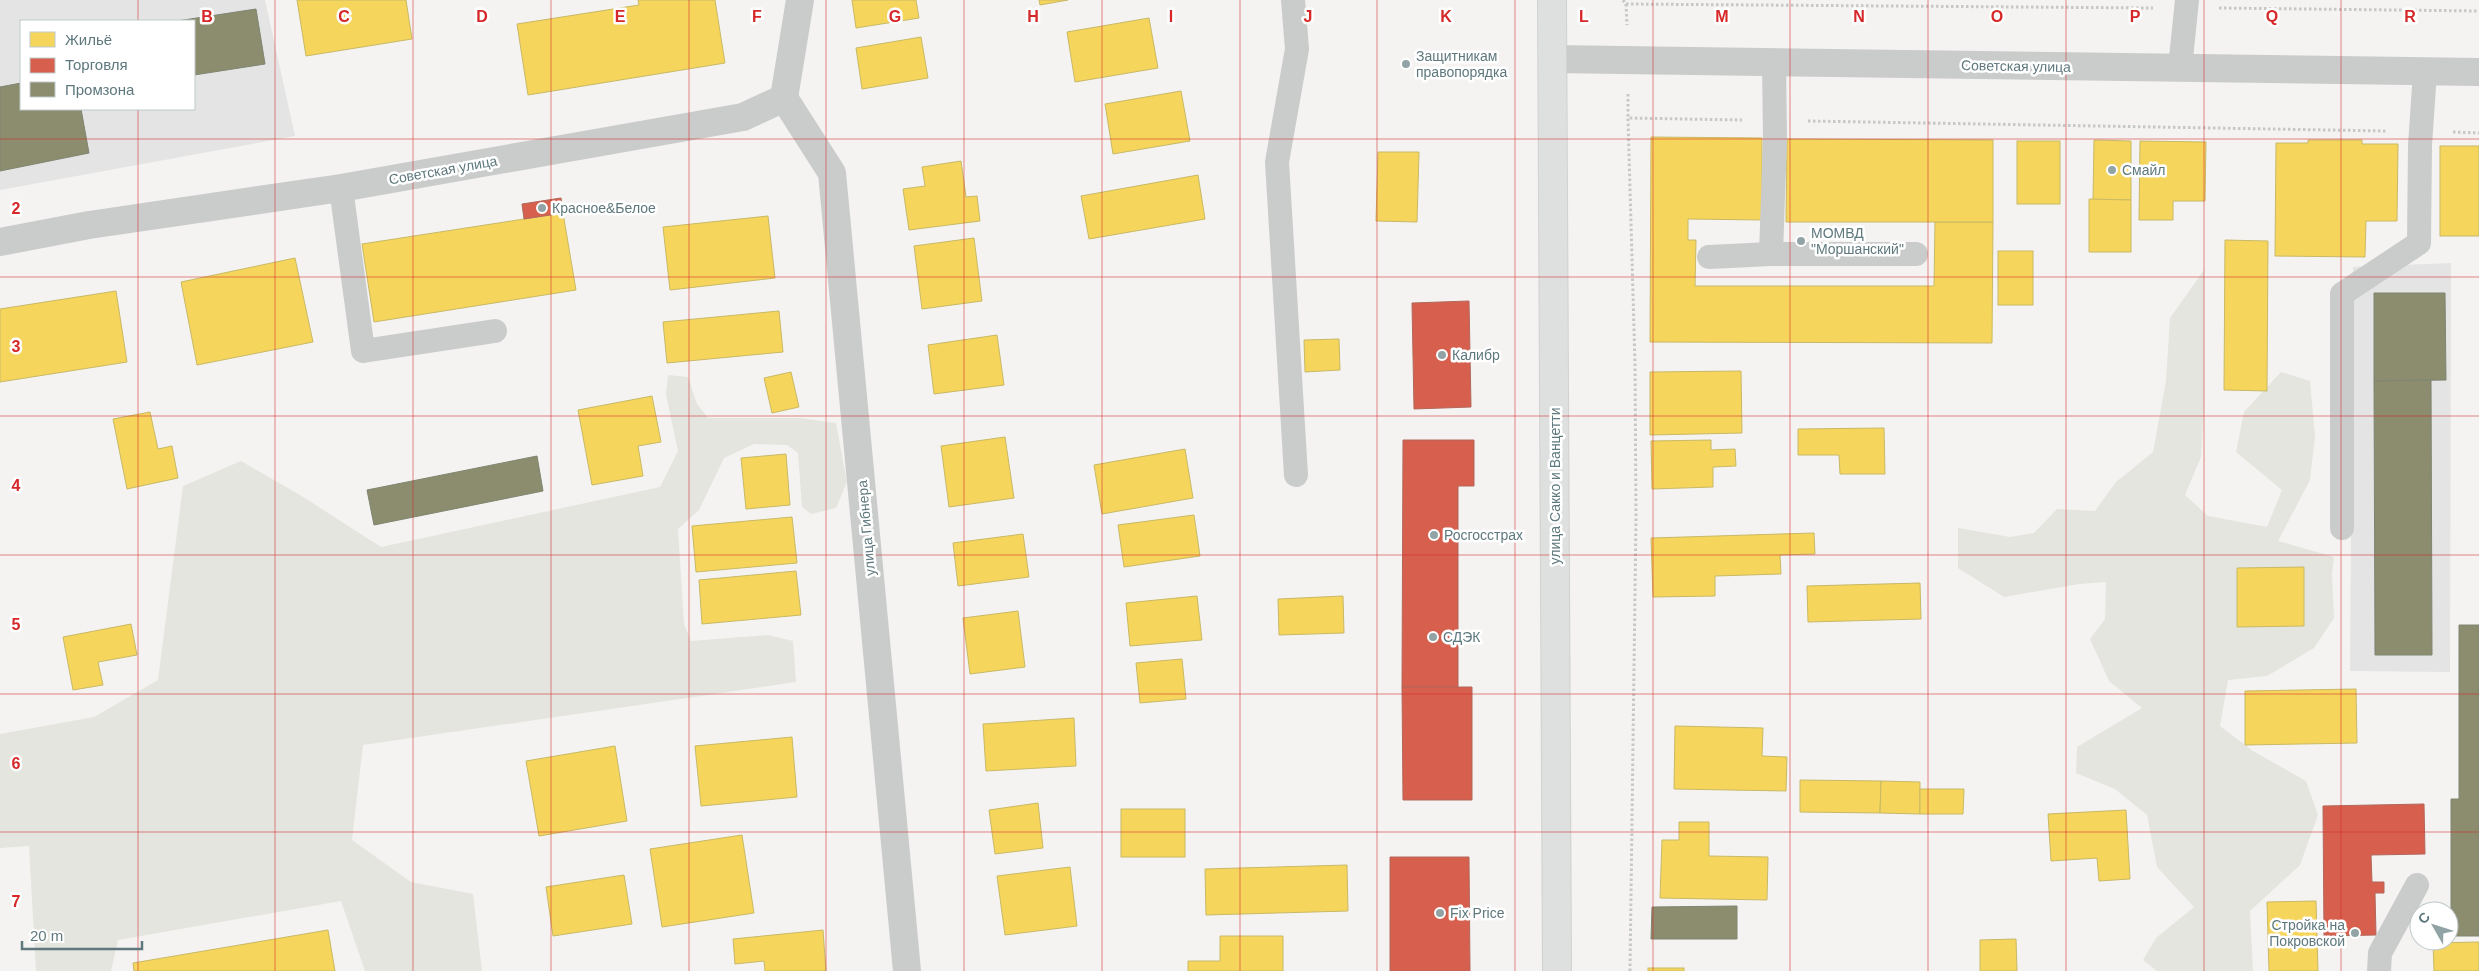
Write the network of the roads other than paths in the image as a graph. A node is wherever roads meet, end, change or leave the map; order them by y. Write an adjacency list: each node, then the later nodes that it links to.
1 (800, 0): 10 (street)
2 (1293, 0): 17 (lane)
3 (1552, 0): 5 (main road, улица Сакко и Ванцетти)
4 (2187, 4): 7 (lane)
5 (1552, 59): 6 (street, Советская улица); 21 (main road, улица Сакко и Ванцетти)
6 (1774, 62): 7 (street, Советская улица); 13 (lane)
7 (2180, 68): 8 (street, Советская улица)
8 (2425, 72): 9 (street, Советская улица); 18 (lane)
9 (2479, 72)
10 (784, 98): 11 (street, Советская улица); 20 (street, улица Гибнера)
11 (341, 188): 12 (street, Советская улица); 16 (lane)
12 (0, 242)
13 (1771, 254): 14 (lane); 15 (lane)
14 (1916, 254)
15 (1709, 257)
16 (495, 331)
17 (1296, 475)
18 (2342, 528)
19 (2416, 885): 22 (lane)
20 (907, 971)
21 (1557, 971)
22 (2380, 971)

